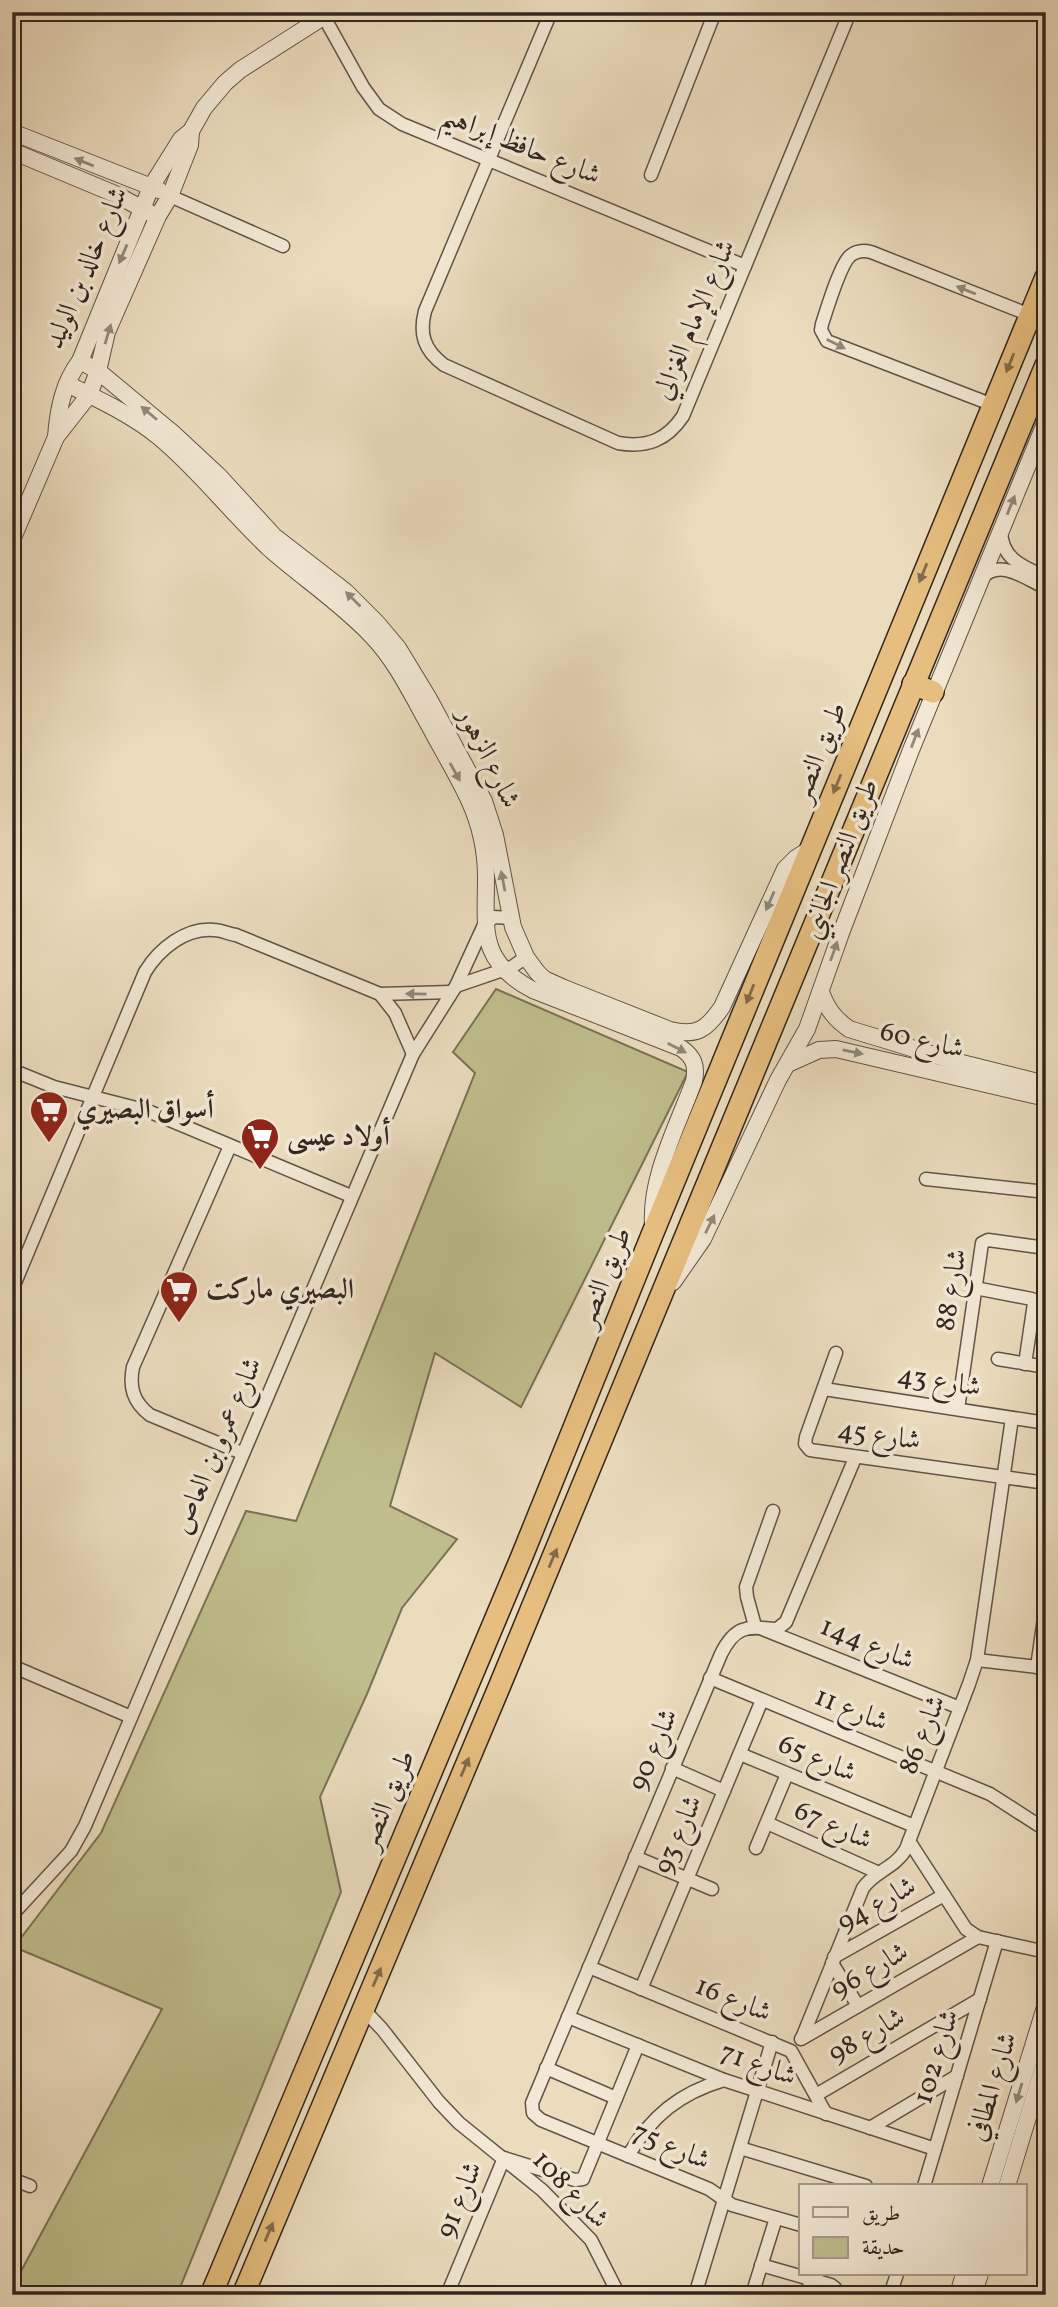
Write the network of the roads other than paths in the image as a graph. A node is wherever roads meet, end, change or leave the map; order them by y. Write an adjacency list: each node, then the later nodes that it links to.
1 (551, 12): 8 (street)
2 (715, 12): 9 (street)
3 (850, 12): 15 (street, شارع الإمام الغزالي)
4 (327, 15): 5 (street, شارع خالد بن الوليد); 8 (street, شارع حافظ إبراهيم)
5 (191, 131): 10 (street, شارع خالد بن الوليد); 11 (street, شارع خالد بن الوليد)
6 (12, 132): 10 (street, one-way to 6)
7 (12, 151): 12 (street)
8 (489, 160): 15 (street, شارع حافظ إبراهيم); 15 (street, شارع الإمام الغزالي)
9 (651, 175)
10 (151, 187): 11 (street); 12 (street, شارع خالد بن الوليد)
11 (170, 196): 13 (street, شارع خالد بن الوليد); 14 (street)
12 (142, 209): 13 (street); 18 (street, شارع خالد بن الوليد, one-way to 18)
13 (158, 216): 20 (street, شارع خالد بن الوليد, one-way to 13)
14 (284, 246)
15 (745, 266)
16 (1046, 277): 17 (highway, طريق النصر)
17 (1030, 315): 23 (highway, طريق النصر, one-way to 23); 23 (street, one-way to 23)
18 (80, 361): 20 (street, شارع الزهور); 21 (street, شارع خالد بن الوليد)
19 (1046, 365): 32 (highway, طريق النصر)
20 (98, 371): 22 (street, شارع خالد بن الوليد); 35 (street, شارع الزهور, one-way to 20)
21 (67, 384): 22 (street, شارع الزهور); 25 (street, شارع خالد بن الوليد)
22 (89, 395): 25 (street, شارع خالد بن الوليد); 36 (street, شارع الزهور, one-way to 36)
23 (993, 405): 34 (highway, طريق النصر, one-way to 34)
24 (1046, 421): 26 (street, طريق النصر الجانبي, one-way to 24)
25 (56, 437): 27 (street, شارع خالد بن الوليد)
26 (1001, 530): 28 (street); 30 (street, طريق النصر الجانبي)
27 (12, 540)
28 (1011, 566): 29 (street); 30 (street); 31 (street)
29 (1046, 577)
30 (980, 581): 33 (street, طريق النصر الجانبي)
31 (1046, 588)
32 (913, 684): 33 (highway); 57 (highway, طريق النصر)
33 (933, 692): 40 (street, طريق النصر الجانبي, one-way to 33)
34 (810, 849): 37 (street, شارع الزهور, one-way to 37); 53 (highway, طريق النصر, one-way to 53)
35 (511, 918): 36 (street); 37 (street, شارع الزهور)
36 (484, 925): 38 (street, شارع الزهور); 39 (street, شارع عمرو بن العاص)
37 (526, 957): 38 (street)
38 (505, 969): 39 (street); 53 (street, شارع الزهور, one-way to 53)
39 (453, 989): 41 (street, one-way to 41); 42 (street, شارع عمرو بن العاص)
40 (821, 992): 43 (street, طريق النصر الجانبي); 44 (street, شارع 60)
41 (380, 994): 42 (street); 47 (street)
42 (413, 1054): 52 (street, شارع عمرو بن العاص)
43 (788, 1065): 44 (street, شارع 60, one-way to 44); 57 (street, طريق النصر الجانبي, one-way to 43)
44 (953, 1068): 46 (street, شارع 60); 48 (street, شارع 60)
45 (12, 1070): 47 (street)
46 (1046, 1084)
47 (93, 1098): 49 (street); 56 (street)
48 (1046, 1098)
49 (230, 1146): 52 (street); 66 (street)
50 (926, 1179): 51 (street)
51 (1046, 1192)
52 (351, 1196): 66 (street, شارع عمرو بن العاص)
53 (654, 1230): 76 (highway, طريق النصر)
54 (1046, 1248): 55 (street, شارع 88)
55 (975, 1288): 60 (street); 63 (street, شارع 88)
56 (12, 1290)
57 (659, 1301): 78 (highway, طريق النصر, one-way to 57)
58 (836, 1353): 62 (street, شارع 45)
59 (998, 1359): 60 (street)
60 (1025, 1364): 61 (street)
61 (1046, 1367)
62 (824, 1389): 63 (street, شارع 43); 67 (street, شارع 45)
63 (958, 1409): 64 (street, شارع 43)
64 (1012, 1418): 65 (street, شارع 43); 68 (street, شارع 86)
65 (1046, 1423)
66 (242, 1453): 83 (street, شارع عمرو بن العاص)
67 (855, 1458): 68 (street, شارع 45); 72 (street, شارع 90)
68 (1003, 1478): 69 (street, شارع 45); 73 (street, شارع 86)
69 (1046, 1483)
70 (773, 1511): 72 (street)
71 (1046, 1604): 75 (street)
72 (755, 1626): 77 (street, شارع 90); 81 (street, شارع 144)
73 (976, 1660): 75 (street); 81 (street, شارع 86)
74 (12, 1667): 83 (street)
75 (1041, 1668)
76 (472, 1672): 78 (highway); 80 (highway, طريق النصر)
77 (710, 1678): 79 (street, شارع 11); 85 (street, شارع 90)
78 (500, 1685): 82 (highway, طريق النصر)
79 (762, 1700): 84 (street, شارع 93); 86 (street, شارع 11)
80 (460, 1703): 82 (highway); 146 (highway, طريق النصر)
81 (960, 1708): 86 (street, شارع 86)
82 (487, 1716): 109 (highway, طريق النصر, one-way to 82)
83 (131, 1717): 99 (street, شارع عمرو بن العاص)
84 (740, 1754): 87 (street, شارع 65); 88 (street, شارع 93)
85 (672, 1768): 88 (street); 94 (street, شارع 90)
86 (934, 1771): 90 (street, شارع 86); 91 (street, شارع 11)
87 (787, 1773): 89 (street); 90 (street, شارع 65)
88 (724, 1791): 96 (street, شارع 93)
89 (766, 1824): 93 (street); 95 (street, شارع 67)
90 (914, 1826): 92 (street, شارع 86)
91 (1046, 1830)
92 (909, 1841): 95 (street, شارع 86); 98 (street)
93 (756, 1848)
94 (635, 1857): 96 (street); 104 (street, شارع 90)
95 (879, 1873): 103 (street, شارع 86)
96 (687, 1879): 97 (street); 105 (street, شارع 93)
97 (712, 1889)
98 (944, 1895): 100 (street); 103 (street, شارع 94)
99 (12, 1915)
100 (978, 1937): 101 (street); 108 (street, شارع 96)
101 (998, 1941): 102 (street); 106 (street, شارع 102)
102 (1046, 1952)
103 (833, 1960): 108 (street); 111 (street, شارع 86)
104 (589, 1967): 105 (street, شارع 16); 110 (street, شارع 90)
105 (641, 1989): 112 (street, شارع 16)
106 (980, 1999): 117 (street, شارع 102); 120 (street, شارع 98)
107 (1046, 2004): 133 (street, شارع المطافي, one-way to 133)
108 (858, 2006): 111 (street, شارع 96)
109 (363, 2009): 129 (street); 147 (highway, طريق النصر, one-way to 109)
110 (568, 2017): 113 (street, شارع 71); 116 (street, شارع 90)
111 (802, 2038): 114 (street, شارع 96)
112 (772, 2042): 114 (street, شارع 16); 119 (street)
113 (638, 2045): 118 (street, شارع 71); 121 (street)
114 (785, 2048): 120 (street, شارع 16)
115 (1046, 2058): 134 (street, شارع المطافي)
116 (546, 2068): 121 (street); 122 (street, شارع 90)
117 (957, 2076): 124 (street); 127 (street, شارع 102)
118 (724, 2080): 119 (street, شارع 71); 128 (street)
119 (757, 2092): 123 (street, شارع 71); 126 (street)
120 (816, 2095): 123 (street, شارع 16)
121 (616, 2098): 125 (street)
122 (532, 2103): 125 (street, شارع 75)
123 (826, 2114): 124 (street, شارع 71)
124 (870, 2128): 127 (street, شارع 71)
125 (597, 2143): 128 (street, شارع 75); 129 (street, شارع 91)
126 (740, 2148): 131 (street); 136 (street)
127 (935, 2149): 132 (street, شارع 102)
128 (628, 2156): 136 (street, شارع 75)
129 (504, 2158): 148 (street, شارع 91); 149 (street, شارع 108)
130 (12, 2179): 135 (street)
131 (859, 2184)
132 (925, 2184)
133 (991, 2184)
134 (1008, 2184)
135 (30, 2186)
136 (724, 2199): 137 (street, شارع 75); 150 (street)
137 (776, 2218): 138 (street, شارع 75); 139 (street)
138 (799, 2224)
139 (761, 2265): 140 (street); 151 (street)
140 (799, 2276)
141 (800, 2276): 145 (street)
142 (896, 2276): 154 (street)
143 (963, 2276): 155 (street)
144 (979, 2276): 156 (street)
145 (811, 2279): 152 (street); 153 (street)
146 (211, 2295)
147 (243, 2295)
148 (447, 2295)
149 (619, 2295)
150 (695, 2295)
151 (752, 2295)
152 (807, 2295)
153 (835, 2295)
154 (890, 2295)
155 (958, 2295)
156 (973, 2295)

